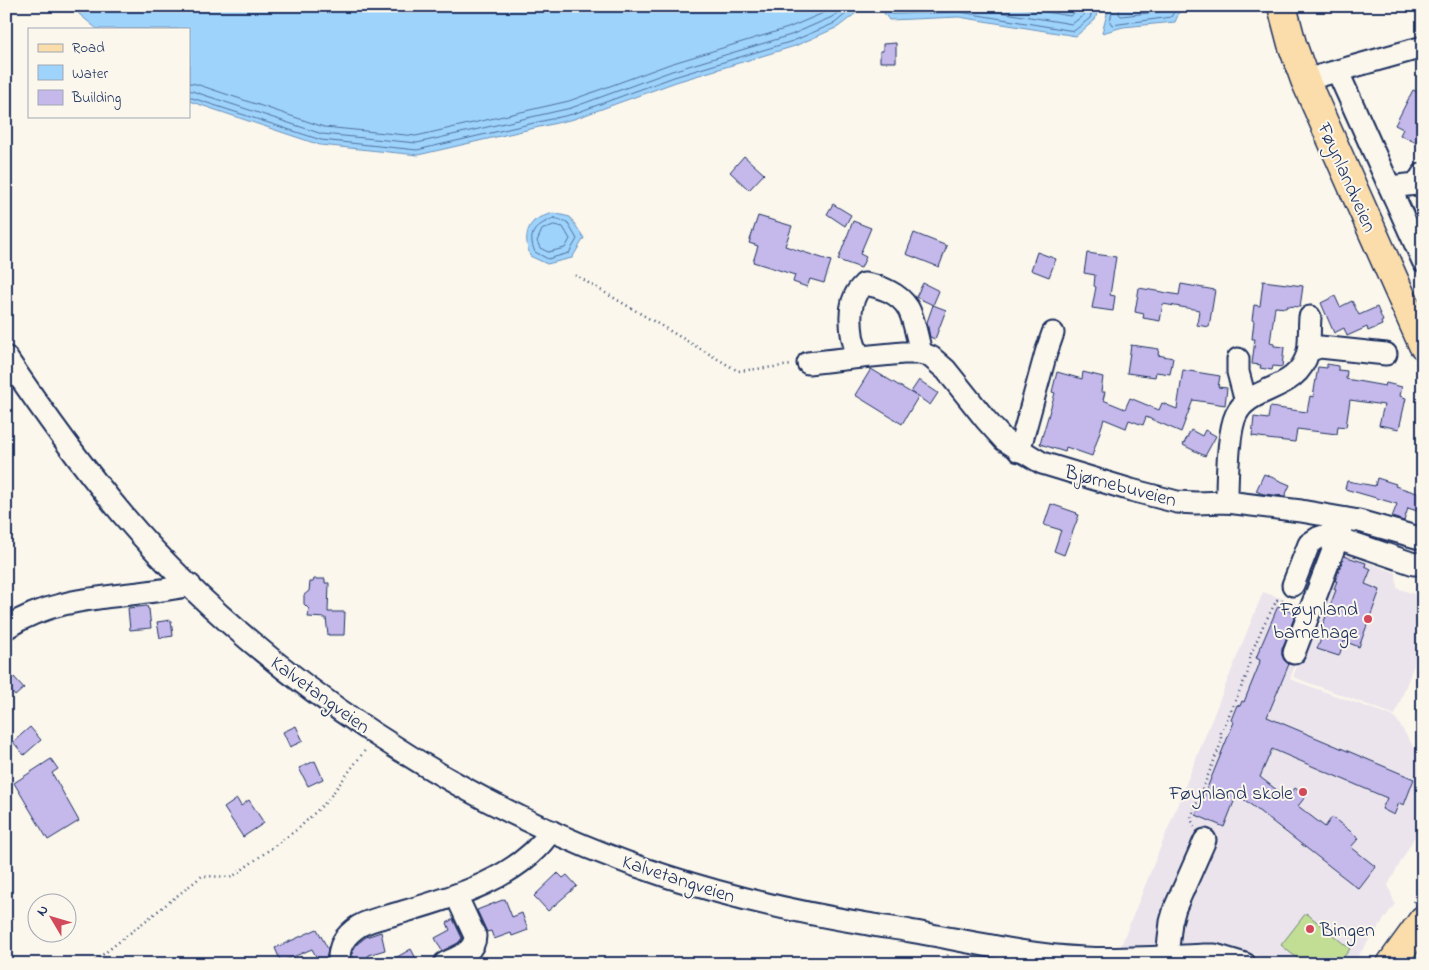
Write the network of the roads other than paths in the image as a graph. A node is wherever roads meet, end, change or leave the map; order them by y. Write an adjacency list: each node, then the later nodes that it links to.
1 (1282, 6): 4 (main road, Føynlandveien)
2 (1423, 47): 4 (street)
3 (1341, 79): 6 (street)
4 (1305, 80): 10 (main road, Føynlandveien)
5 (1423, 174): 6 (street)
6 (1390, 187): 7 (street)
7 (1423, 261)
8 (1310, 317): 11 (street)
9 (1053, 332): 19 (street)
10 (1423, 345)
11 (1308, 351): 13 (street); 18 (street)
12 (921, 354): 15 (street); 15 (street); 19 (street, Bjørnebuveien)
13 (1386, 354)
14 (6, 357): 24 (street, Kalvetangveien)
15 (861, 357): 17 (street)
16 (1238, 359): 18 (street)
17 (808, 363)
18 (1246, 402): 20 (street)
19 (1019, 451): 20 (street, Bjørnebuveien)
20 (1227, 502): 21 (street, Bjørnebuveien)
21 (1341, 529): 22 (street, Bjørnebuveien); 23 (street); 25 (street); 27 (street)
22 (1423, 539)
23 (1423, 563)
24 (190, 585): 26 (street); 28 (street, Kalvetangveien)
25 (1293, 585)
26 (6, 628)
27 (1294, 653)
28 (550, 831): 30 (street); 32 (street, Kalvetangveien)
29 (1205, 840): 32 (street)
30 (456, 894): 33 (street); 34 (street)
31 (1423, 920): 36 (main road)
32 (1167, 956): 35 (street, Kalvetangveien)
33 (445, 963)
34 (339, 964)
35 (1244, 964)
36 (1391, 964)

